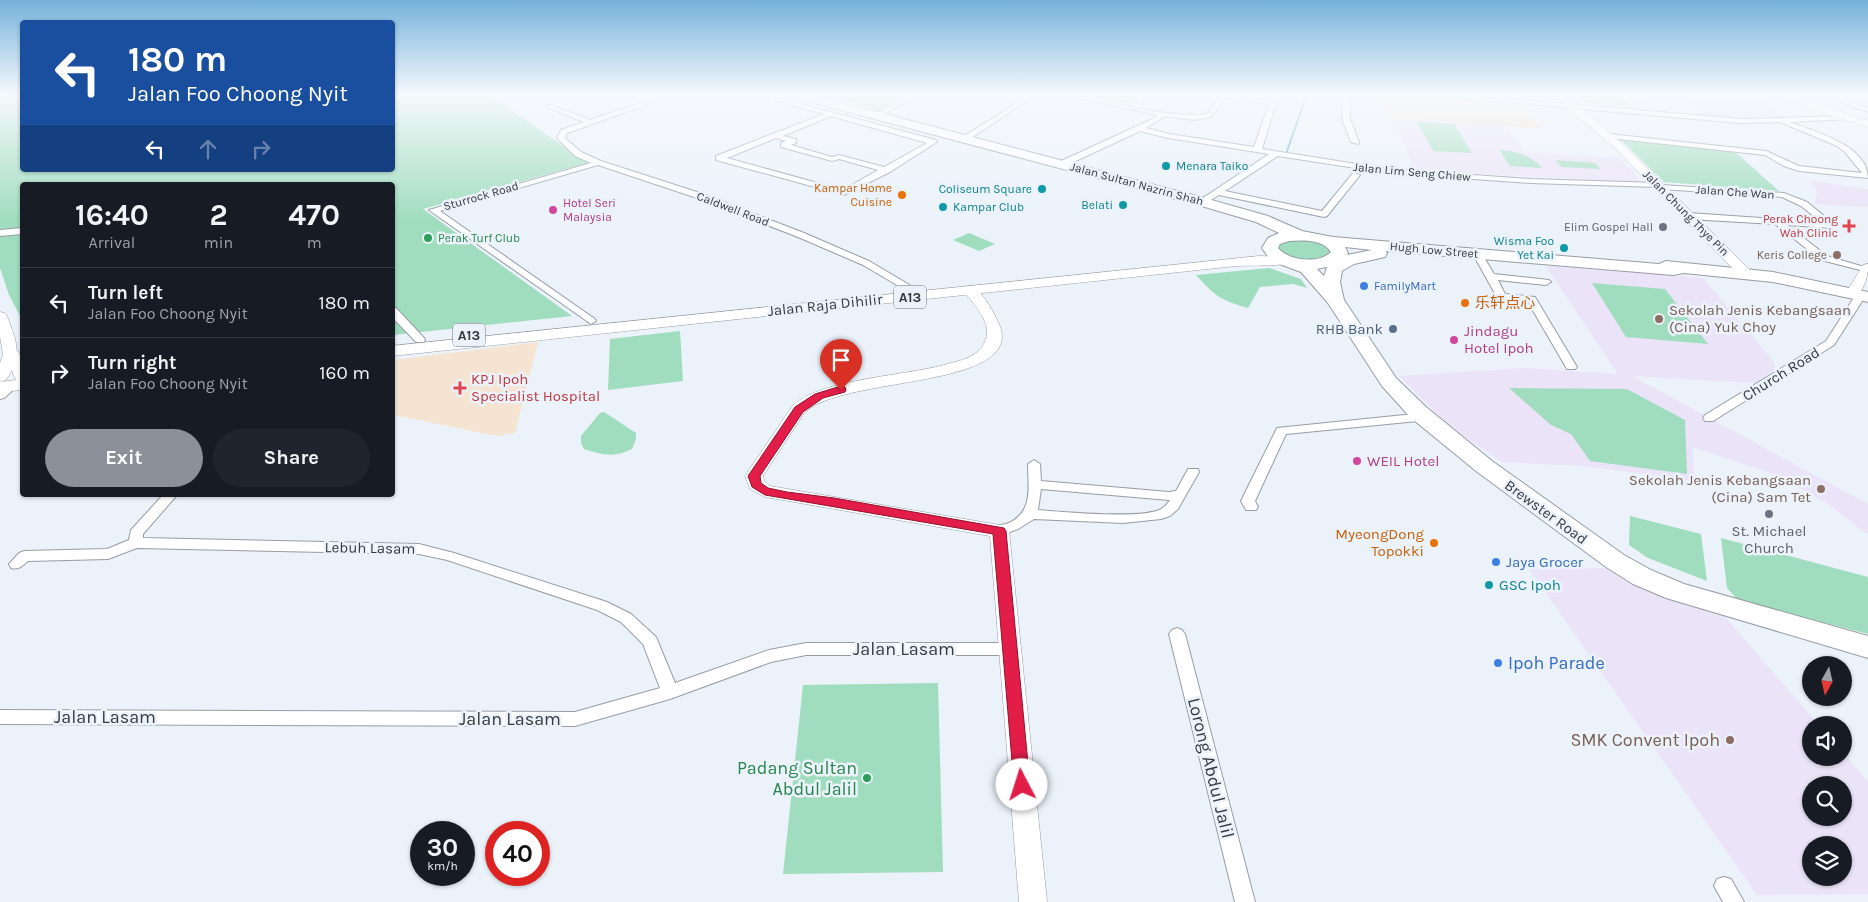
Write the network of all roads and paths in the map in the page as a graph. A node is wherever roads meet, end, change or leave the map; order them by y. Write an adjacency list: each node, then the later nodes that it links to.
1 (562, 136): 17 (street, Caldwell Road)
2 (776, 136): 19 (street); 19 (street)
3 (925, 136): 19 (street)
4 (935, 136): 31 (highway, Jalan Sultan Nazrin Shah)
5 (951, 136): 13 (highway, Jalan Sultan Nazrin Shah)
6 (968, 136): 13 (street)
7 (1122, 136): 18 (street)
8 (1169, 136): 15 (street, Jalan Lim Seng Chiew)
9 (1262, 136): 15 (street)
10 (1352, 136): 14 (street)
11 (1609, 136): 21 (street); 22 (street, Jalan Chung Thye Pin)
12 (1819, 136): 21 (street)
13 (965, 138): 18 (highway, Jalan Sultan Nazrin Shah)
14 (1354, 142)
15 (1257, 151): 16 (street, Jalan Lim Seng Chiew)
16 (1275, 154): 22 (street, Jalan Lim Seng Chiew); 23 (street)
17 (598, 163): 41 (street, Caldwell Road); 46 (street, Sturrock Road)
18 (1062, 164): 24 (highway, Jalan Sultan Nazrin Shah)
19 (887, 170)
20 (1356, 175): 23 (street)
21 (1868, 176)
22 (1659, 186): 25 (street, Jalan Chung Thye Pin); 27 (street, Jalan Che Wan)
23 (1218, 192): 24 (street)
24 (1203, 202): 26 (highway, Jalan Sultan Nazrin Shah)
25 (1688, 216): 27 (street); 37 (street, Jalan Chung Thye Pin)
26 (1262, 218): 30 (highway, Jalan Sultan Nazrin Shah); 35 (highway)
27 (1778, 222): 40 (street)
28 (20, 229): 29 (street)
29 (0, 232)
30 (1301, 236): 31 (highway); 32 (highway, Hugh Low Street)
31 (1282, 237): 33 (highway)
32 (1327, 240): 35 (highway, Hugh Low Street); 36 (highway)
33 (1271, 250): 36 (highway, Brewster Road); 41 (main road, Jalan Raja Dihilir / A13)
34 (1479, 256): 35 (highway); 38 (street); 43 (highway)
35 (1500, 256): 37 (highway, Hugh Low Street)
36 (1293, 262): 42 (main road, Jalan Raja Dihilir / A13); 43 (highway, Brewster Road)
37 (1744, 273): 40 (highway, Hugh Low Street)
38 (1490, 277): 39 (street); 53 (street)
39 (1546, 282)
40 (1864, 284): 60 (street, Church Road)
41 (910, 289): 46 (main road, Jalan Raja Dihilir / A13)
42 (970, 290): 48 (main road, Jalan Raja Dihilir / A13); 69 (street)
43 (1335, 300): 58 (highway, Brewster Road)
44 (395, 313): 49 (street)
45 (0, 316): 51 (street)
46 (591, 321): 47 (main road, Jalan Raja Dihilir / A13)
47 (453, 336): 48 (main road); 49 (main road, Jalan Raja Dihilir / A13)
48 (527, 336): 52 (main road, Jalan Raja Dihilir / A13)
49 (420, 340): 50 (main road, Jalan Raja Dihilir / A13)
50 (395, 343)
51 (3, 348): 54 (main road); 57 (street)
52 (395, 351)
53 (1571, 367)
54 (20, 374)
55 (20, 382): 57 (main road)
56 (20, 385): 57 (main road)
57 (4, 388)
58 (1394, 388): 59 (highway, Brewster Road); 63 (highway)
59 (1424, 417): 63 (highway, Brewster Road); 67 (street)
60 (1709, 418)
61 (1034, 464): 64 (street)
62 (1193, 472): 65 (street)
63 (1502, 480): 73 (highway, Brewster Road)
64 (1034, 484): 65 (street); 68 (street)
65 (1180, 494): 68 (street)
66 (168, 497): 70 (street)
67 (1251, 507)
68 (1031, 514): 69 (street)
69 (999, 531): 74 (street)
70 (136, 543): 71 (street); 75 (street, Lebuh Lasam)
71 (16, 564)
72 (1177, 634): 78 (street, Lorong Abdul Jalil)
73 (1868, 647)
74 (1009, 649): 75 (street, Jalan Lasam); 77 (street)
75 (670, 692): 76 (street, Jalan Lasam)
76 (0, 717)
77 (1033, 902)
78 (1245, 902)

